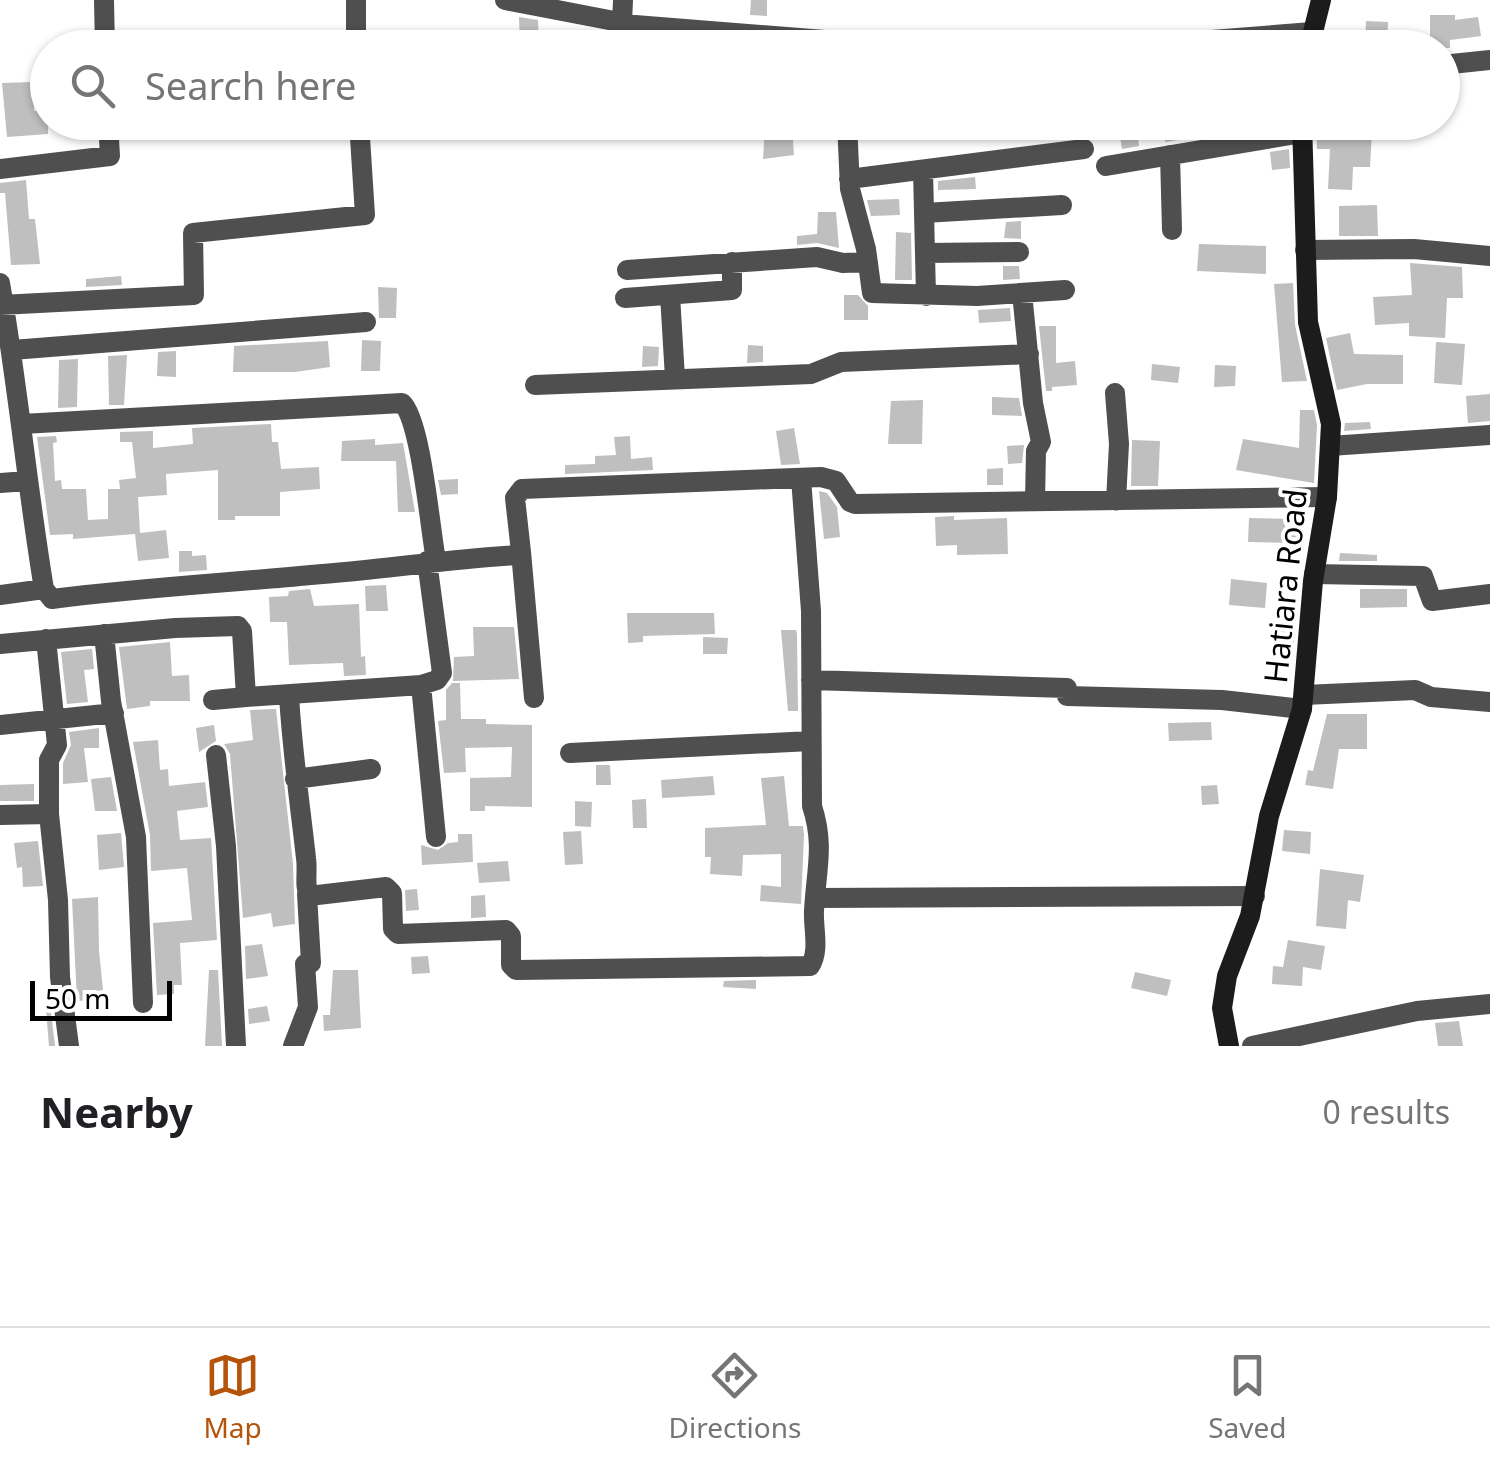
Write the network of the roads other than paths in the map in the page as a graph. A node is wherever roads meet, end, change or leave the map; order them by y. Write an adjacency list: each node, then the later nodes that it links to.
1 (104, 0): 7 (street)
2 (356, 0): 8 (street)
3 (505, 0): 6 (street)
4 (622, 0): 6 (street)
5 (1321, 0): 10 (street)
6 (622, 22): 9 (street)
7 (105, 30)
8 (356, 30)
9 (702, 30)
10 (1313, 30)
11 (1490, 60): 12 (street)
12 (1460, 63)
13 (109, 140): 21 (street)
14 (360, 140): 38 (street)
15 (848, 140): 23 (street)
16 (1243, 140): 19 (street)
17 (1302, 140): 27 (street, Hatiara Road)
18 (1084, 149): 22 (street)
19 (1170, 155): 20 (street); 26 (street)
20 (1106, 166)
21 (0, 169)
22 (923, 170): 23 (street); 25 (street)
23 (849, 179): 32 (street)
24 (1062, 205): 25 (street)
25 (924, 213): 29 (street)
26 (1172, 230)
27 (1305, 250): 30 (street); 48 (street, Hatiara Road)
28 (1019, 252): 29 (street)
29 (926, 253): 37 (street)
30 (1490, 256)
31 (732, 262): 32 (street); 33 (street); 36 (street)
32 (868, 262): 37 (street)
33 (626, 270)
34 (1065, 290): 35 (street)
35 (1022, 293): 37 (street); 42 (street)
36 (670, 295): 39 (street); 43 (street)
37 (926, 296)
38 (1, 297): 41 (street)
39 (625, 298)
40 (366, 322): 41 (street)
41 (12, 350): 46 (street)
42 (1029, 354): 43 (street); 53 (street)
43 (675, 378): 44 (street)
44 (534, 385)
45 (1115, 394): 54 (street)
46 (22, 424): 50 (street); 56 (street)
47 (1490, 435): 48 (street)
48 (1330, 446): 52 (street, Hatiara Road)
49 (802, 478): 53 (street); 55 (street); 64 (street)
50 (27, 481): 51 (street); 58 (street)
51 (0, 483)
52 (1327, 498): 54 (street); 57 (street, Hatiara Road)
53 (1035, 501): 54 (street)
54 (1116, 501)
55 (521, 552): 56 (street); 68 (street)
56 (432, 561): 58 (street); 65 (street)
57 (1314, 574): 59 (street); 70 (street, Hatiara Road)
58 (44, 590): 60 (street)
59 (1490, 594)
60 (0, 596)
61 (104, 634): 62 (street); 67 (street); 72 (street)
62 (46, 639): 63 (street); 73 (street)
63 (0, 644)
64 (812, 680): 70 (street); 75 (street)
65 (421, 685): 66 (street); 82 (street)
66 (289, 695): 67 (street); 79 (street)
67 (246, 698): 69 (street)
68 (534, 698)
69 (212, 700)
70 (1303, 702): 71 (street); 84 (street, Hatiara Road)
71 (1490, 702)
72 (114, 714): 73 (street); 86 (street)
73 (54, 719): 74 (street); 80 (street)
74 (0, 725)
75 (810, 741): 76 (street); 85 (street)
76 (570, 752)
77 (216, 754): 89 (street)
78 (371, 770): 79 (street)
79 (296, 779): 83 (street)
80 (49, 814): 81 (street); 88 (street)
81 (0, 815)
82 (436, 836)
83 (307, 894): 85 (street); 90 (street)
84 (1255, 896): 85 (street); 91 (street, Hatiara Road)
85 (816, 898)
86 (143, 1003)
87 (1490, 1004): 92 (street)
88 (69, 1046)
89 (236, 1046)
90 (293, 1046)
91 (1228, 1046)
92 (1252, 1046)

